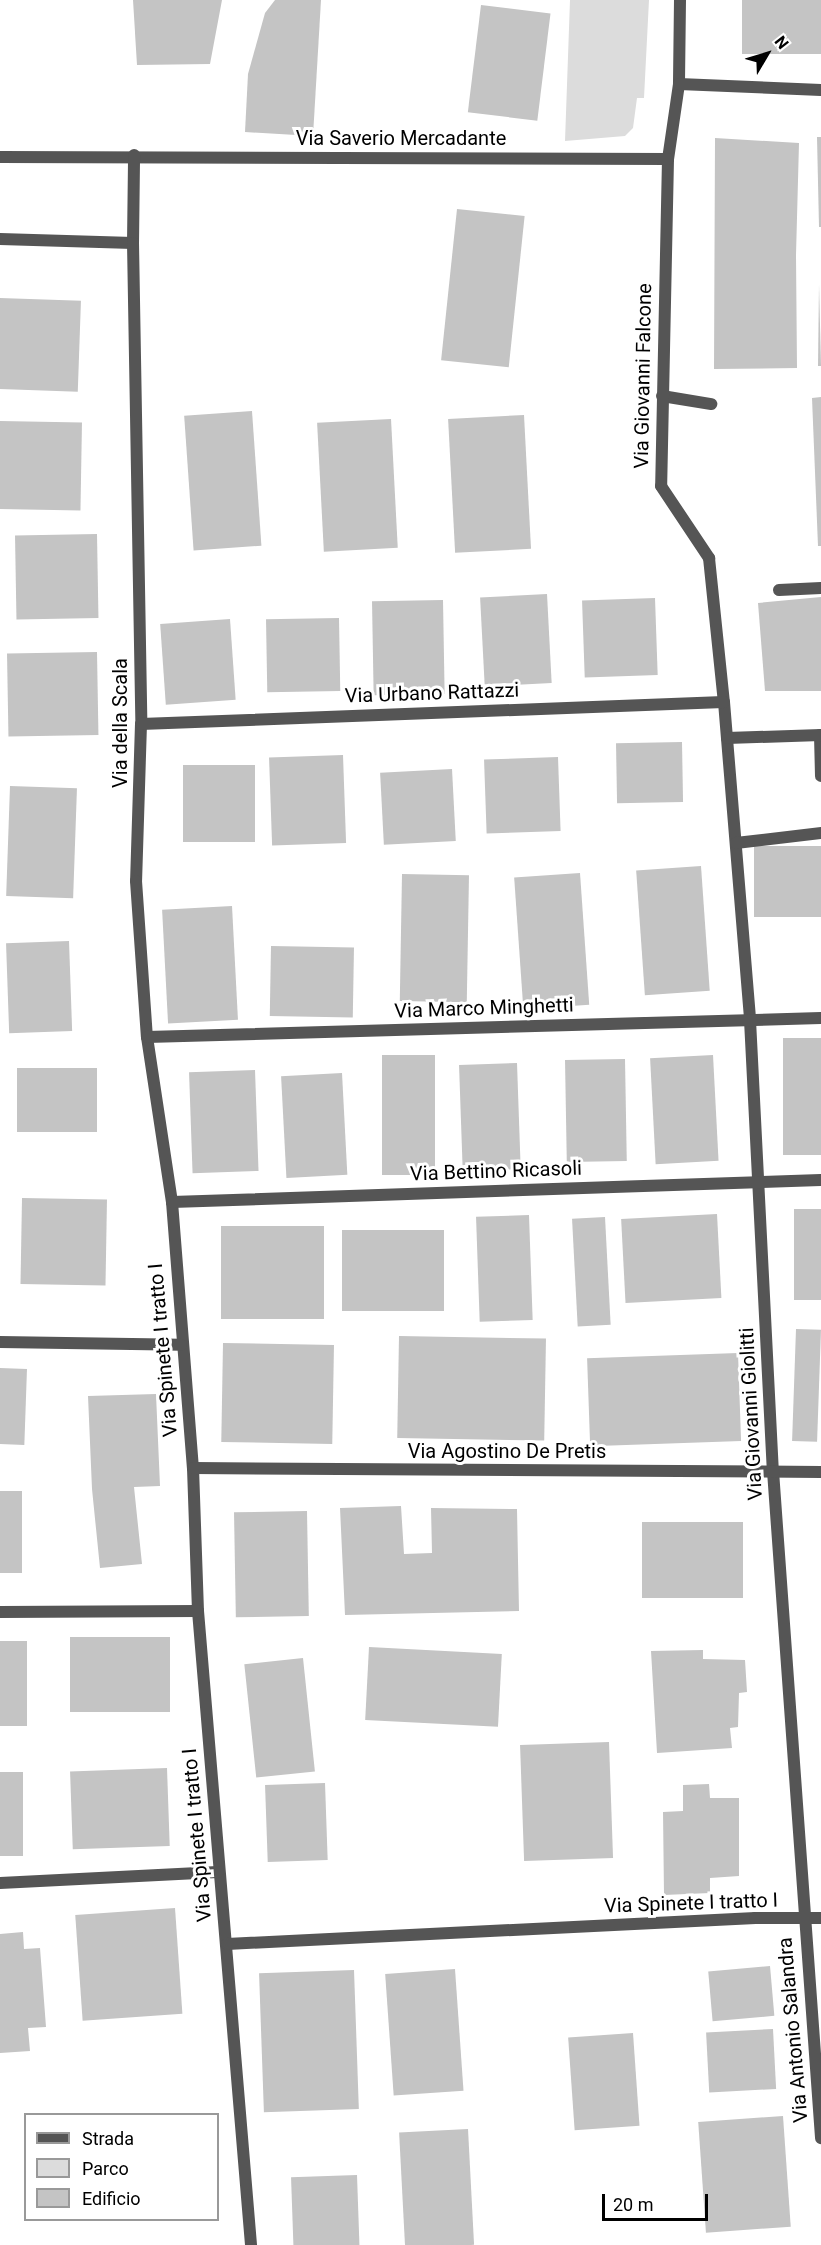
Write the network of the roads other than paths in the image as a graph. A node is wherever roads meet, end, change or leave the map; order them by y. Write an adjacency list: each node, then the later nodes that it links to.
1 (680, 0): 2 (street, Via Giovanni Falcone)
2 (679, 84): 3 (street); 6 (street, Via Giovanni Falcone)
3 (821, 90)
4 (134, 155): 5 (street, Via Saverio Mercadante); 6 (street, Via Saverio Mercadante); 8 (street, Via della Scala)
5 (0, 157)
6 (668, 159): 9 (street, Via Giovanni Falcone)
7 (0, 240): 8 (street)
8 (132, 243): 14 (street, Via della Scala)
9 (662, 396): 10 (street); 13 (street, Via Giovanni Falcone)
10 (711, 404)
11 (821, 588): 12 (street)
12 (779, 590)
13 (724, 702): 14 (street, Via Urbano Rattazzi); 16 (street, Via Giovanni Falcone)
14 (141, 724): 22 (street, Via della Scala)
15 (820, 735): 16 (street); 17 (street)
16 (727, 738): 19 (street, Via Giovanni Falcone)
17 (821, 776)
18 (821, 832): 19 (street)
19 (736, 843): 21 (street, Via Giovanni Giolitti)
20 (821, 1018): 21 (street, Via Marco Minghetti)
21 (750, 1020): 22 (street, Via Marco Minghetti); 24 (street, Via Giovanni Giolitti)
22 (147, 1037): 25 (street, Via della Scala)
23 (821, 1180): 24 (street, Via Bettino Ricasoli)
24 (758, 1182): 25 (street, Via Bettino Ricasoli); 29 (street, Via Giovanni Giolitti)
25 (172, 1202): 27 (street, Via Spinete I tratto I)
26 (0, 1342): 27 (street)
27 (181, 1345): 28 (street, Via Spinete I tratto I)
28 (193, 1468): 29 (street, Via Agostino De Pretis); 31 (street, Via Spinete I tratto I)
29 (773, 1471): 30 (street, Via Agostino De Pretis); 36 (street, Via Giovanni Giolitti)
30 (821, 1472)
31 (198, 1611): 32 (street); 33 (street, Via Spinete I tratto I)
32 (0, 1612)
33 (219, 1872): 34 (street); 37 (street, Via Spinete I tratto I)
34 (0, 1884)
35 (821, 1918): 36 (street, Via Spinete I tratto I)
36 (803, 1919): 37 (street, Via Spinete I tratto I); 38 (street, Via Antonio Salandra)
37 (227, 1944): 39 (street)
38 (821, 2138)
39 (251, 2245)

